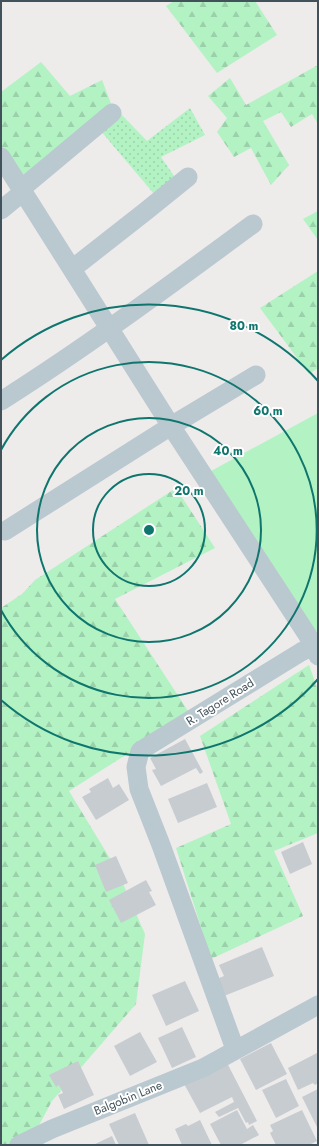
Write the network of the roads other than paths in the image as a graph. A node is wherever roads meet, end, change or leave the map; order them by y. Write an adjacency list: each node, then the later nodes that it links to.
1 (112, 113): 4 (street)
2 (1, 157): 4 (street)
3 (188, 177): 7 (street)
4 (22, 191): 5 (street); 7 (street)
5 (1, 210)
6 (253, 224): 8 (street)
7 (72, 269): 8 (street)
8 (109, 328): 10 (street); 11 (street)
9 (256, 375): 11 (street)
10 (1, 401)
11 (170, 426): 12 (street); 13 (street)
12 (5, 531)
13 (313, 649): 15 (street, R. Tagore Road)
14 (318, 1005): 15 (street, Balgobin Lane)
15 (235, 1049): 16 (street, Balgobin Lane)
16 (19, 1145)

